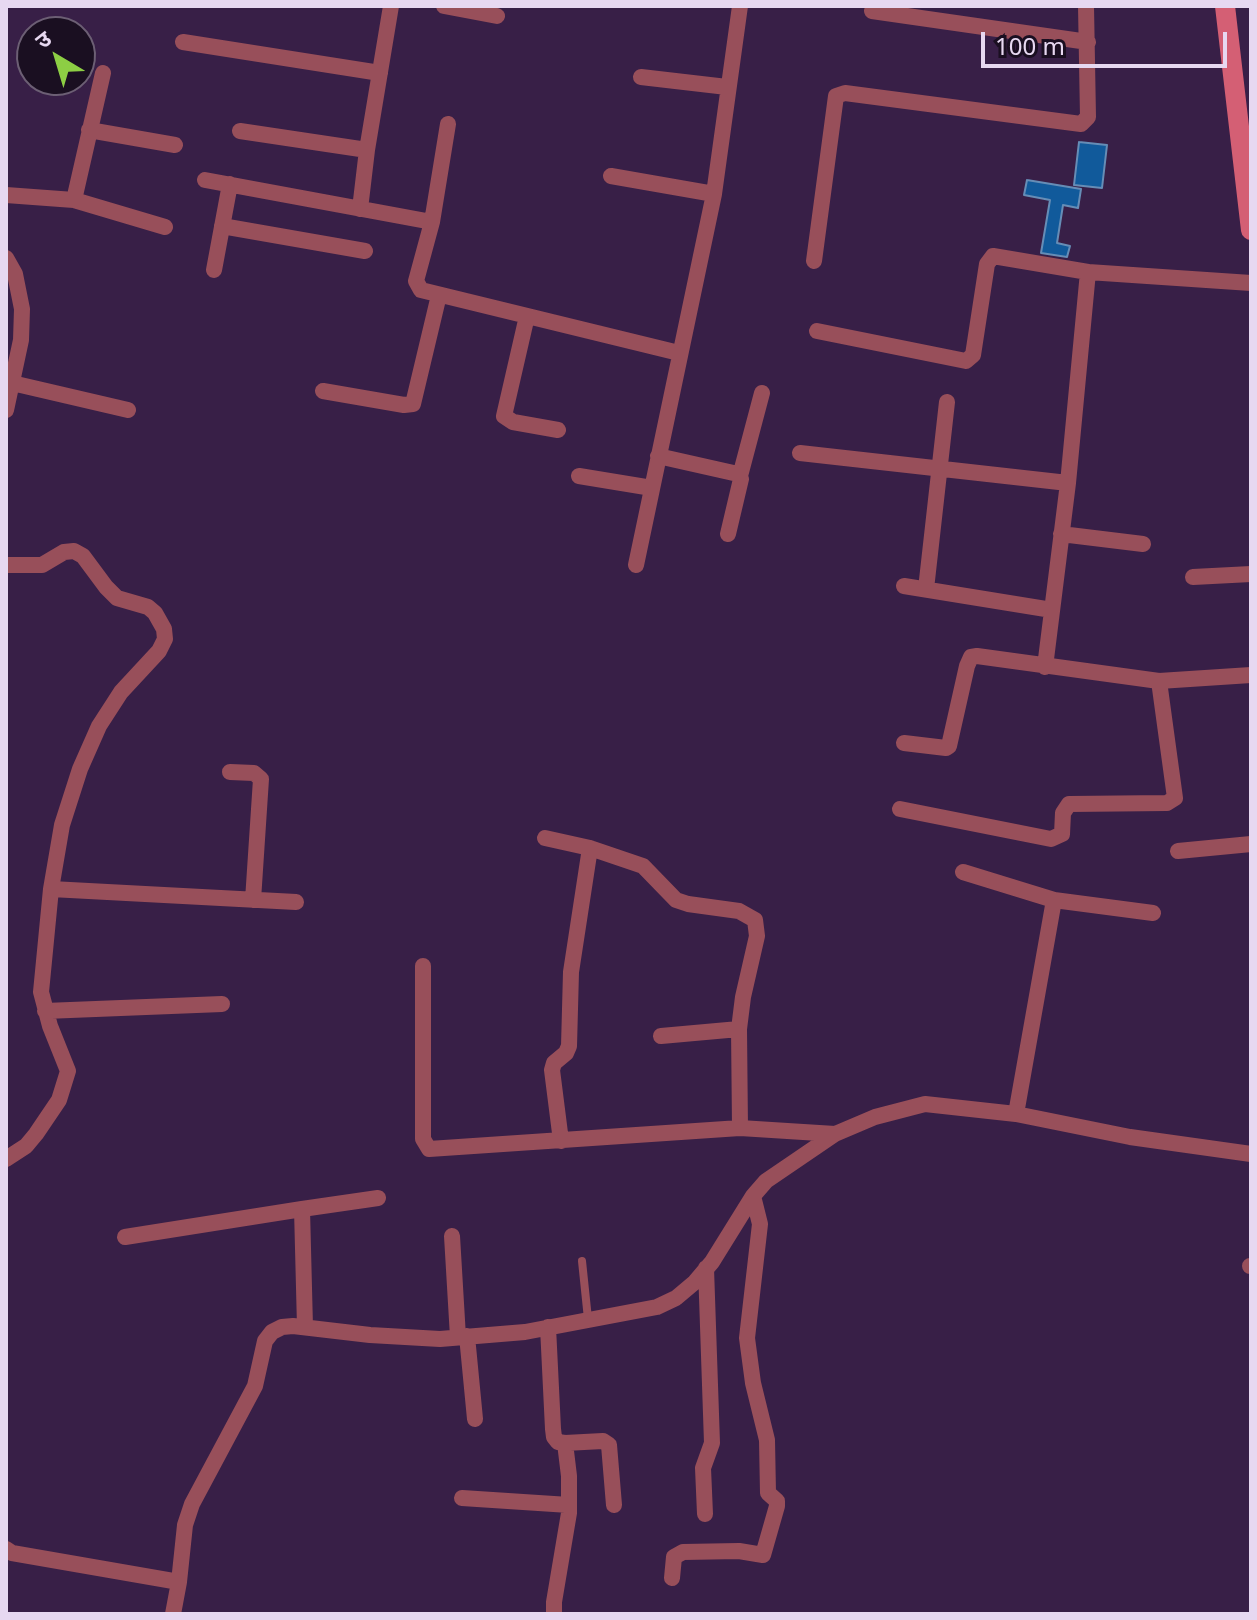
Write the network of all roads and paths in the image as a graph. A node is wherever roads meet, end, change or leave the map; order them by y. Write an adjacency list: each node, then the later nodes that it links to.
1 (391, 6): 12 (street)
2 (444, 6): 6 (street)
3 (740, 6): 14 (street)
4 (1086, 6): 10 (street)
5 (1225, 6): 30 (street)
6 (473, 9): 8 (street)
7 (872, 11): 10 (street)
8 (497, 16)
9 (183, 42): 12 (street)
10 (1088, 42): 33 (street)
11 (103, 73): 16 (street)
12 (380, 73): 19 (street)
13 (641, 77): 14 (street)
14 (727, 87): 23 (street)
15 (448, 124): 27 (street)
16 (89, 130): 18 (street); 25 (street)
17 (240, 131): 19 (street)
18 (175, 145)
19 (367, 150): 26 (street)
20 (611, 176): 23 (street)
21 (205, 180): 22 (street)
22 (230, 184): 26 (street); 28 (street)
23 (714, 194): 40 (street)
24 (6, 195): 25 (street)
25 (74, 200): 29 (street)
26 (360, 209): 27 (street)
27 (432, 222): 37 (street)
28 (222, 226): 31 (street); 34 (street)
29 (165, 227)
30 (1251, 230)
31 (365, 251)
32 (6, 258): 41 (street)
33 (814, 261)
34 (214, 270)
35 (1088, 272): 36 (street); 39 (street); 53 (street)
36 (1251, 283)
37 (439, 295): 38 (street); 42 (street)
38 (527, 316): 40 (street); 47 (street)
39 (817, 331)
40 (679, 353): 49 (street)
41 (12, 383): 45 (street); 46 (street)
42 (323, 391)
43 (762, 393): 52 (street)
44 (947, 402): 50 (street)
45 (6, 410)
46 (128, 410)
47 (558, 430)
48 (800, 453): 50 (street)
49 (658, 456): 52 (street); 54 (street)
50 (939, 468): 53 (street); 63 (street)
51 (579, 476): 54 (street)
52 (740, 476): 55 (street)
53 (1068, 483): 56 (street)
54 (652, 488): 59 (street)
55 (728, 534)
56 (1061, 534): 57 (street); 64 (street)
57 (1143, 544)
58 (6, 565): 76 (street)
59 (636, 565)
60 (1251, 574): 61 (street)
61 (1193, 577)
62 (904, 586): 63 (street)
63 (926, 589): 64 (street)
64 (1052, 610): 65 (street)
65 (1045, 667): 67 (street); 68 (street)
66 (1251, 675): 67 (street)
67 (1159, 681): 70 (street)
68 (904, 743)
69 (230, 772): 77 (street)
70 (900, 809)
71 (545, 838): 73 (street)
72 (1251, 844): 74 (street)
73 (590, 848): 84 (street); 89 (street)
74 (1178, 851)
75 (963, 872): 78 (street)
76 (51, 889): 77 (street); 83 (street)
77 (253, 900): 79 (street)
78 (1054, 900): 80 (street); 86 (street)
79 (296, 902)
80 (1153, 913)
81 (423, 966): 89 (street)
82 (222, 1004): 83 (street)
83 (45, 1011): 91 (street)
84 (739, 1029): 85 (street); 87 (street)
85 (661, 1036)
86 (1016, 1114): 88 (street); 90 (street)
87 (740, 1128): 88 (street); 89 (street)
88 (835, 1134): 92 (street)
89 (561, 1141)
90 (1251, 1154)
91 (6, 1159)
92 (753, 1196): 98 (street); 110 (street)
93 (378, 1198): 94 (street)
94 (302, 1209): 96 (street); 100 (street)
95 (452, 1236): 102 (street)
96 (125, 1237)
97 (582, 1261): 99 (lane)
98 (706, 1268): 99 (street); 108 (street)
99 (588, 1320): 101 (street)
100 (305, 1327): 102 (street); 111 (street)
101 (548, 1327): 102 (street); 104 (street)
102 (463, 1337): 103 (street)
103 (475, 1419)
104 (565, 1443): 106 (street); 107 (street)
105 (462, 1498): 106 (street)
106 (569, 1505): 113 (street)
107 (614, 1505)
108 (705, 1514)
109 (6, 1549): 111 (street)
110 (672, 1578)
111 (179, 1582): 112 (street)
112 (173, 1614)
113 (554, 1614)

